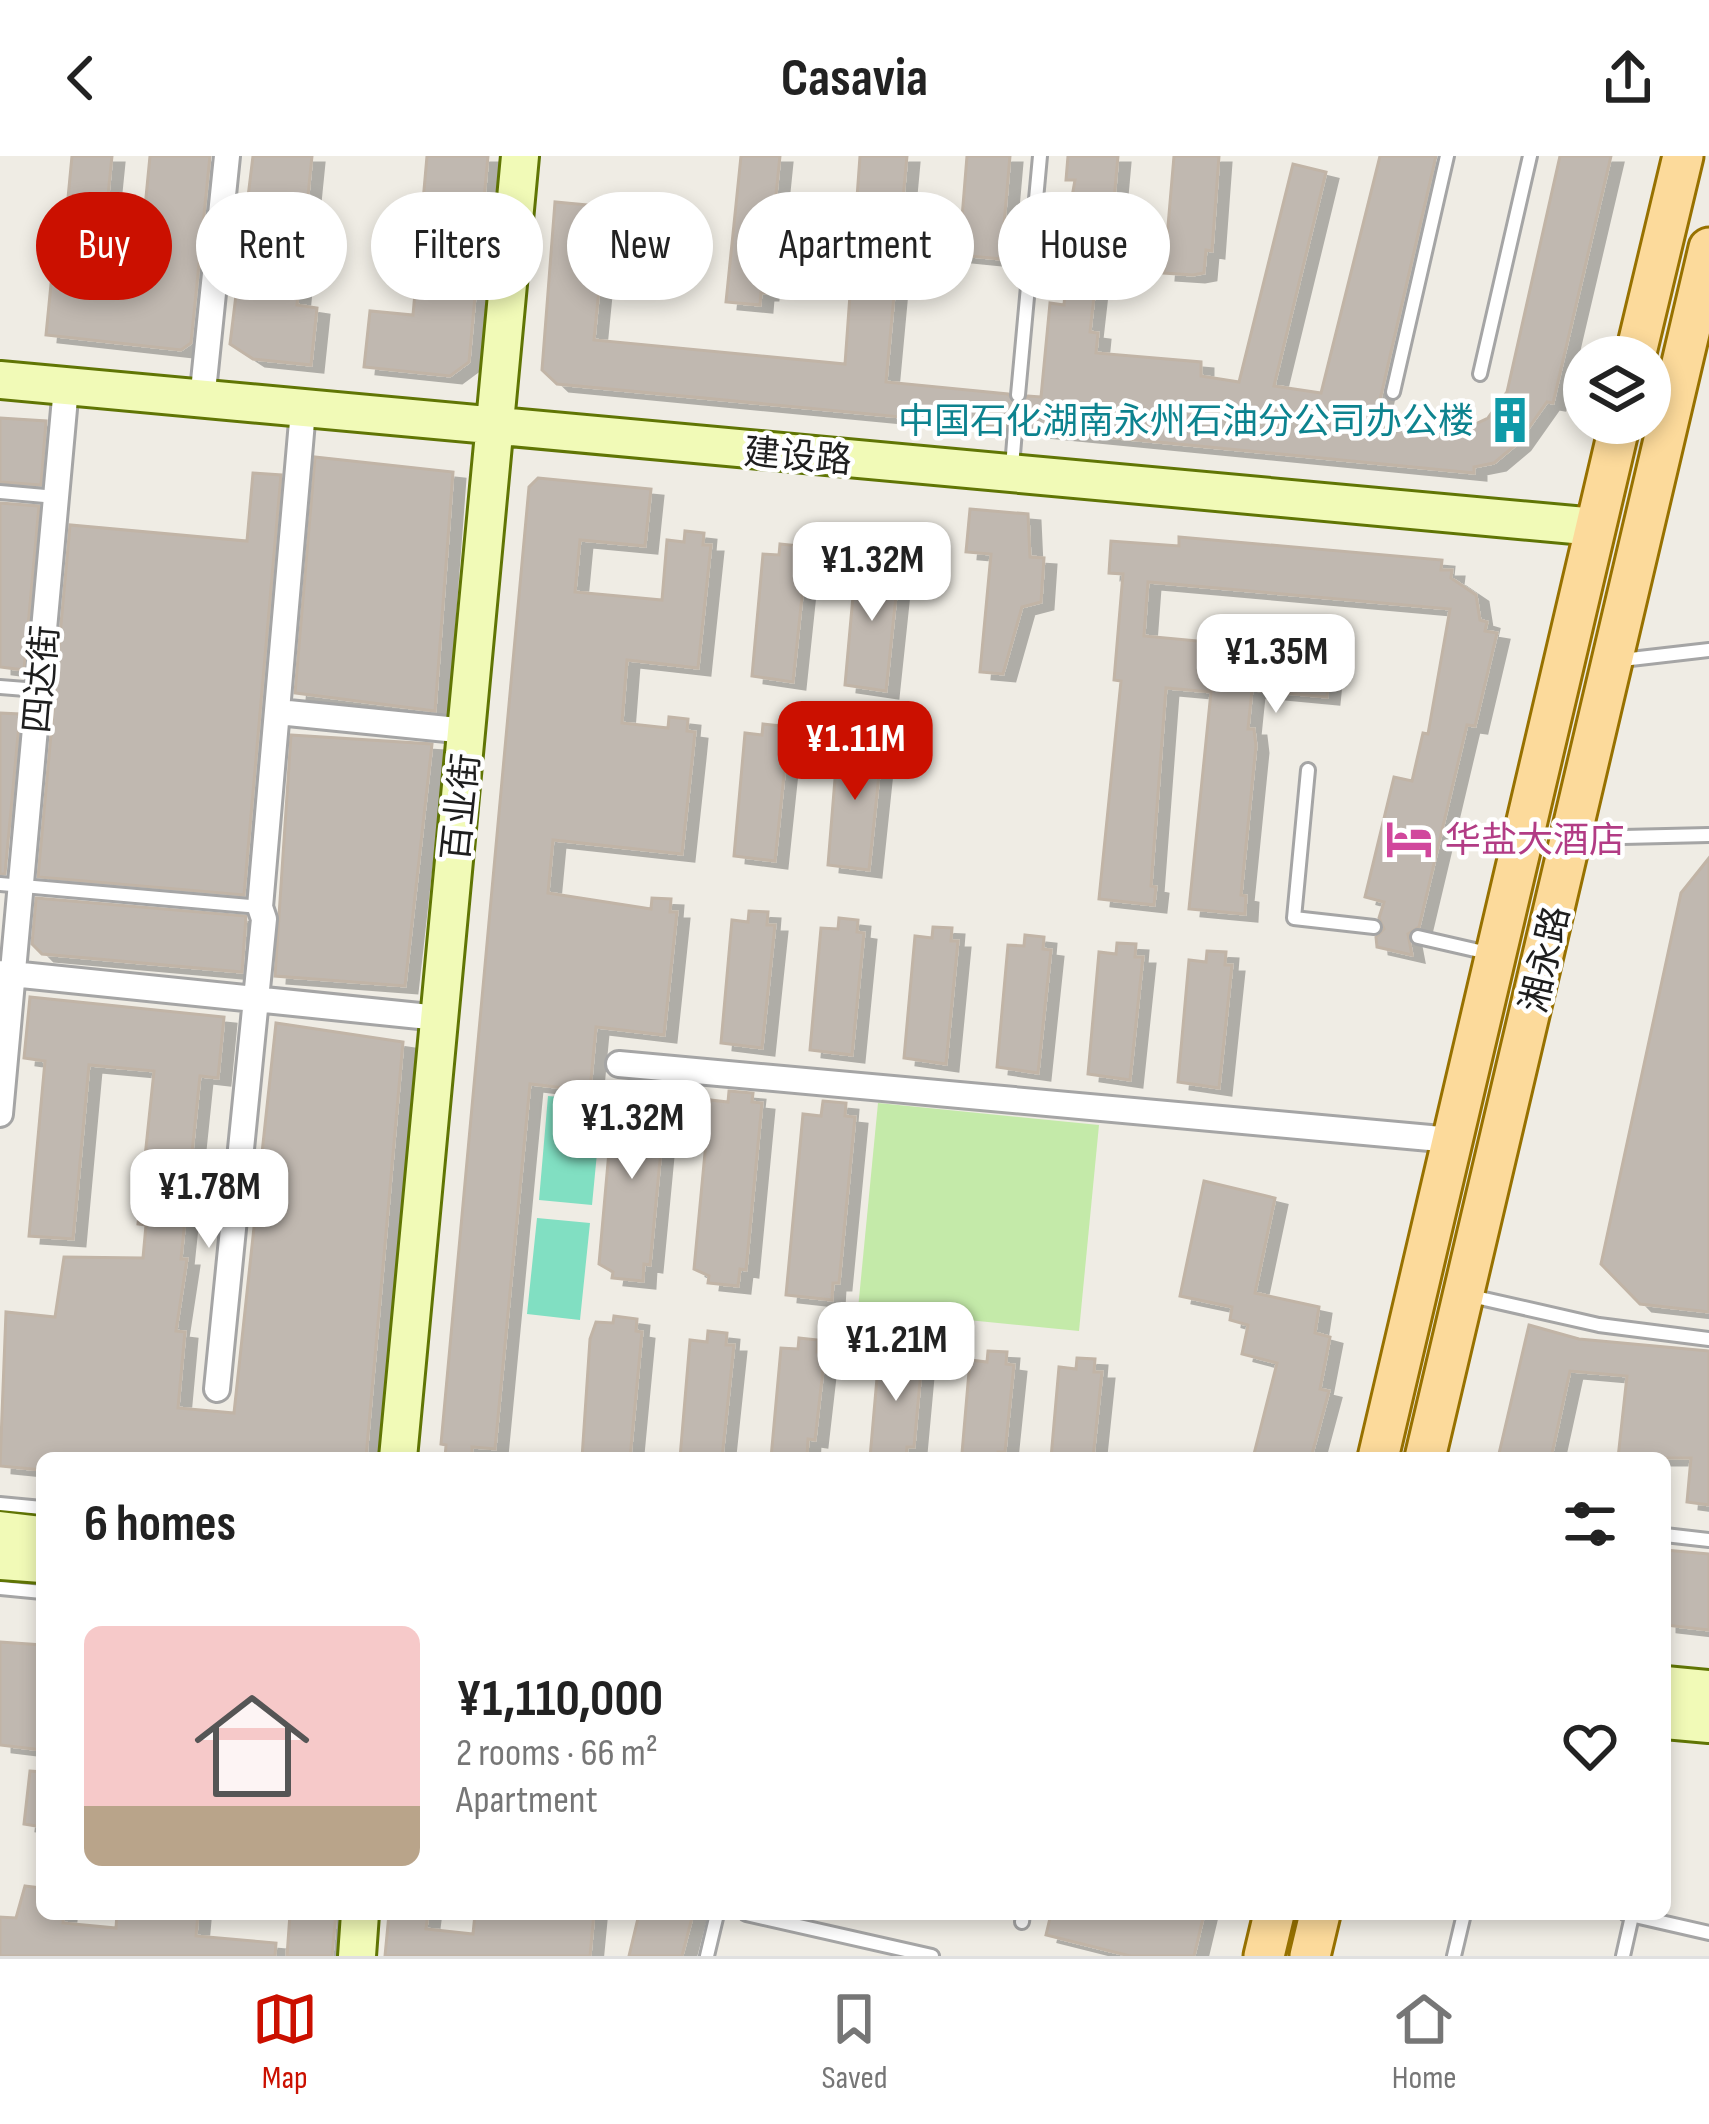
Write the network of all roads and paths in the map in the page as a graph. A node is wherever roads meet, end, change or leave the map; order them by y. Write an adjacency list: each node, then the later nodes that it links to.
1 (227, 156): 14 (street)
2 (520, 156): 16 (street, 百业街)
3 (1040, 156): 13 (lane)
4 (1447, 156): 12 (lane)
5 (1530, 156): 9 (lane)
6 (1674, 158): 8 (main road)
7 (1709, 248): 24 (main road, 湘永路)
8 (1639, 336)
9 (1480, 374)
10 (0, 380): 11 (street, 建设路)
11 (66, 387): 14 (street, 建设路); 21 (street, 四达街)
12 (1393, 392)
13 (1018, 394)
14 (202, 401): 15 (street, 建设路)
15 (303, 410): 16 (street, 建设路); 27 (street)
16 (494, 428): 19 (street, 建设路); 28 (street, 百业街)
17 (1015, 430): 19 (lane)
18 (1615, 444): 22 (main road, 湘永路)
19 (1011, 474): 22 (street, 建设路)
20 (0, 492): 21 (lane)
21 (56, 496): 26 (street, 四达街)
22 (1596, 526): 36 (main road, 湘永路)
23 (1709, 650): 24 (lane)
24 (1615, 660): 31 (main road, 湘永路)
25 (0, 687): 26 (lane)
26 (39, 690): 32 (street, 四达街)
27 (278, 712): 28 (street); 33 (street)
28 (467, 731): 39 (street, 百业街)
29 (1308, 770): 34 (lane)
30 (1709, 835): 31 (lane)
31 (1573, 838): 43 (main road, 湘永路)
32 (11, 885): 33 (lane); 37 (street, 四达街)
33 (260, 908): 38 (street)
34 (1374, 927)
35 (1418, 937): 36 (lane)
36 (1495, 955): 42 (main road, 湘永路)
37 (7, 973): 38 (street); 41 (street, 四达街)
38 (256, 999): 39 (street); 45 (street)
39 (439, 1018): 47 (street, 百业街)
40 (619, 1064): 42 (street)
41 (0, 1114)
42 (1452, 1140): 46 (main road, 湘永路)
43 (1464, 1294): 44 (lane); 48 (main road, 湘永路)
44 (1709, 1339)
45 (217, 1389)
46 (1380, 1449)
47 (399, 1452)
48 (1426, 1452)
49 (0, 1504): 50 (lane)
50 (36, 1507)
51 (0, 1530): 52 (street)
52 (36, 1533)
53 (1671, 1536): 54 (lane)
54 (1709, 1540)
55 (0, 1561): 56 (street)
56 (36, 1564)
57 (0, 1588): 58 (lane)
58 (36, 1591)
59 (1671, 1685): 60 (street)
60 (1709, 1689)
61 (1671, 1721): 62 (street)
62 (1709, 1724)
63 (360, 1920): 72 (street)
64 (716, 1920): 73 (lane)
65 (772, 1920): 74 (lane)
66 (1273, 1920): 75 (main road)
67 (1318, 1920): 76 (main road)
68 (1463, 1920): 77 (lane)
69 (1628, 1920): 78 (lane)
70 (1651, 1920): 71 (lane)
71 (1709, 1933)
72 (357, 1956)
73 (707, 1956)
74 (930, 1956)
75 (1264, 1956)
76 (1310, 1956)
77 (1454, 1956)
78 (1623, 1956)

